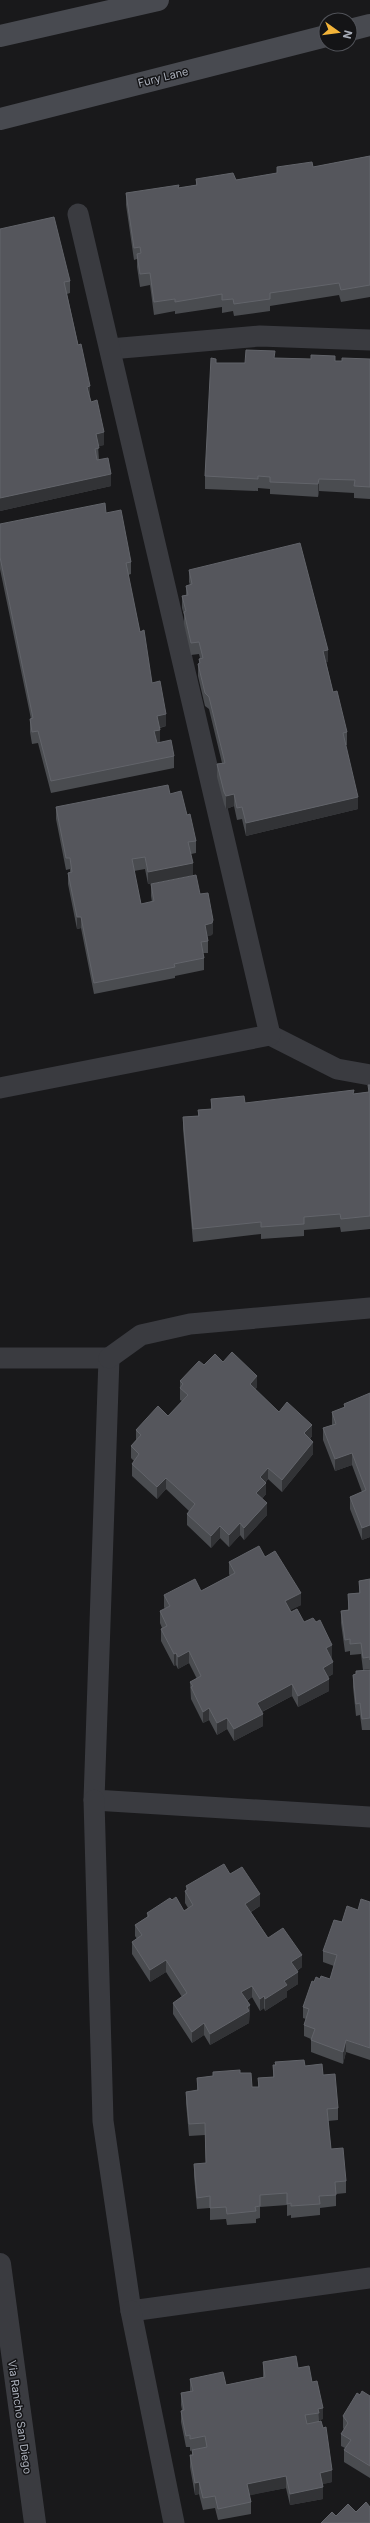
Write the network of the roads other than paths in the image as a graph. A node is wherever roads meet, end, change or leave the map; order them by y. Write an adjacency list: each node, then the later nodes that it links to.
1 (158, 0): 4 (main road)
2 (370, 25): 3 (main road)
3 (358, 28)
4 (0, 36)
5 (318, 38): 6 (main road, Fury Lane)
6 (0, 119)
7 (78, 214): 9 (lane)
8 (370, 340): 9 (lane)
9 (110, 349): 10 (lane)
10 (270, 1035): 11 (lane); 12 (lane)
11 (370, 1074)
12 (0, 1088)
13 (370, 1308): 15 (lane)
14 (0, 1358): 15 (lane)
15 (109, 1358): 16 (lane)
16 (94, 1800): 17 (lane); 20 (lane)
17 (370, 1817)
18 (0, 2264): 21 (street, Via Rancho San Diego)
19 (370, 2278): 20 (lane)
20 (131, 2311): 22 (lane)
21 (35, 2523)
22 (174, 2523)

